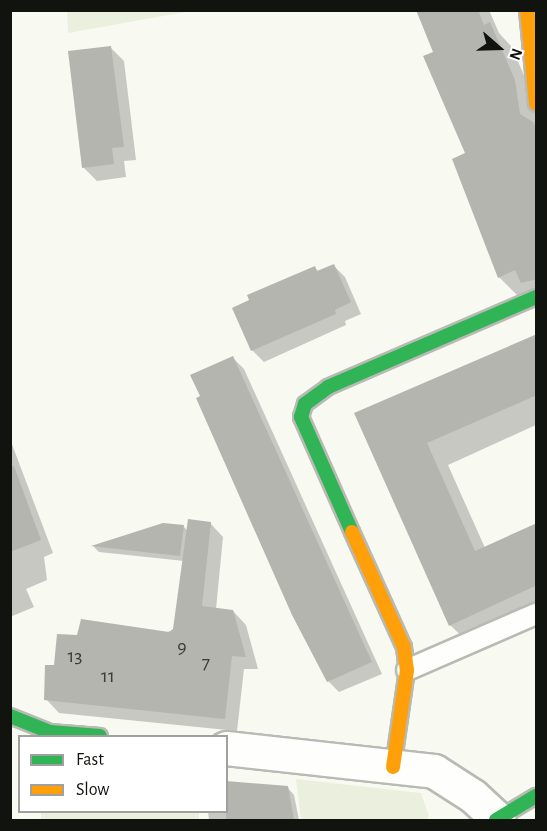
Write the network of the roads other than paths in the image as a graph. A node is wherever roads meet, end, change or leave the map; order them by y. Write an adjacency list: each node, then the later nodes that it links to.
1 (527, 10): 2 (street)
2 (537, 104)
3 (537, 297): 5 (street)
4 (537, 614): 5 (lane)
5 (407, 670): 9 (street)
6 (10, 716): 7 (street)
7 (88, 735)
8 (228, 748): 9 (street)
9 (393, 767): 11 (street)
10 (537, 796): 11 (street)
11 (498, 820)

